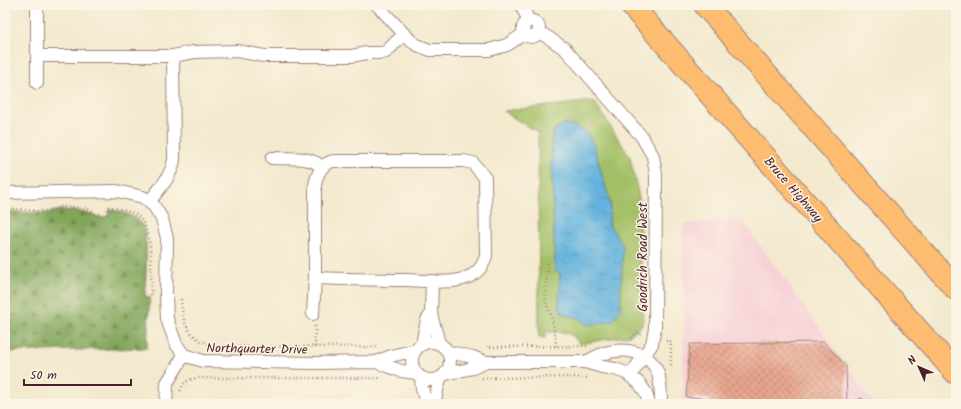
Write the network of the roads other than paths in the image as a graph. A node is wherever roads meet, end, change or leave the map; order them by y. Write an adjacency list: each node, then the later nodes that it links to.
1 (37, 5): 10 (street)
2 (377, 5): 9 (street)
3 (522, 5): 6 (street)
4 (631, 5): 30 (highway, Bruce Highway)
5 (705, 5): 19 (highway)
6 (529, 21): 7 (street); 8 (street)
7 (539, 32): 8 (street); 26 (street, Goodrich Road West)
8 (524, 33): 9 (street)
9 (404, 34): 11 (street)
10 (37, 56): 11 (street); 12 (street)
11 (173, 56): 16 (street)
12 (37, 83)
13 (272, 158): 14 (street)
14 (322, 167): 17 (street); 18 (street)
15 (5, 193): 16 (street)
16 (149, 202): 25 (street)
17 (315, 278): 18 (street); 20 (street)
18 (432, 281): 21 (street)
19 (956, 290)
20 (313, 314)
21 (431, 314): 22 (street); 23 (street)
22 (439, 343): 23 (street); 24 (street)
23 (419, 347): 27 (street, Northquarter Drive); 31 (street)
24 (448, 352): 28 (street); 32 (street)
25 (184, 355): 27 (street, Northquarter Drive); 34 (street)
26 (644, 357): 29 (street); 33 (street, Goodrich Road West); 38 (street)
27 (376, 362): 31 (street, Northquarter Drive)
28 (486, 362): 29 (street); 32 (street)
29 (585, 362): 33 (street)
30 (956, 373)
31 (418, 375): 32 (street); 35 (street)
32 (443, 376): 36 (street)
33 (630, 376): 37 (street)
34 (166, 404)
35 (427, 404)
36 (434, 404)
37 (649, 404)
38 (661, 404)

